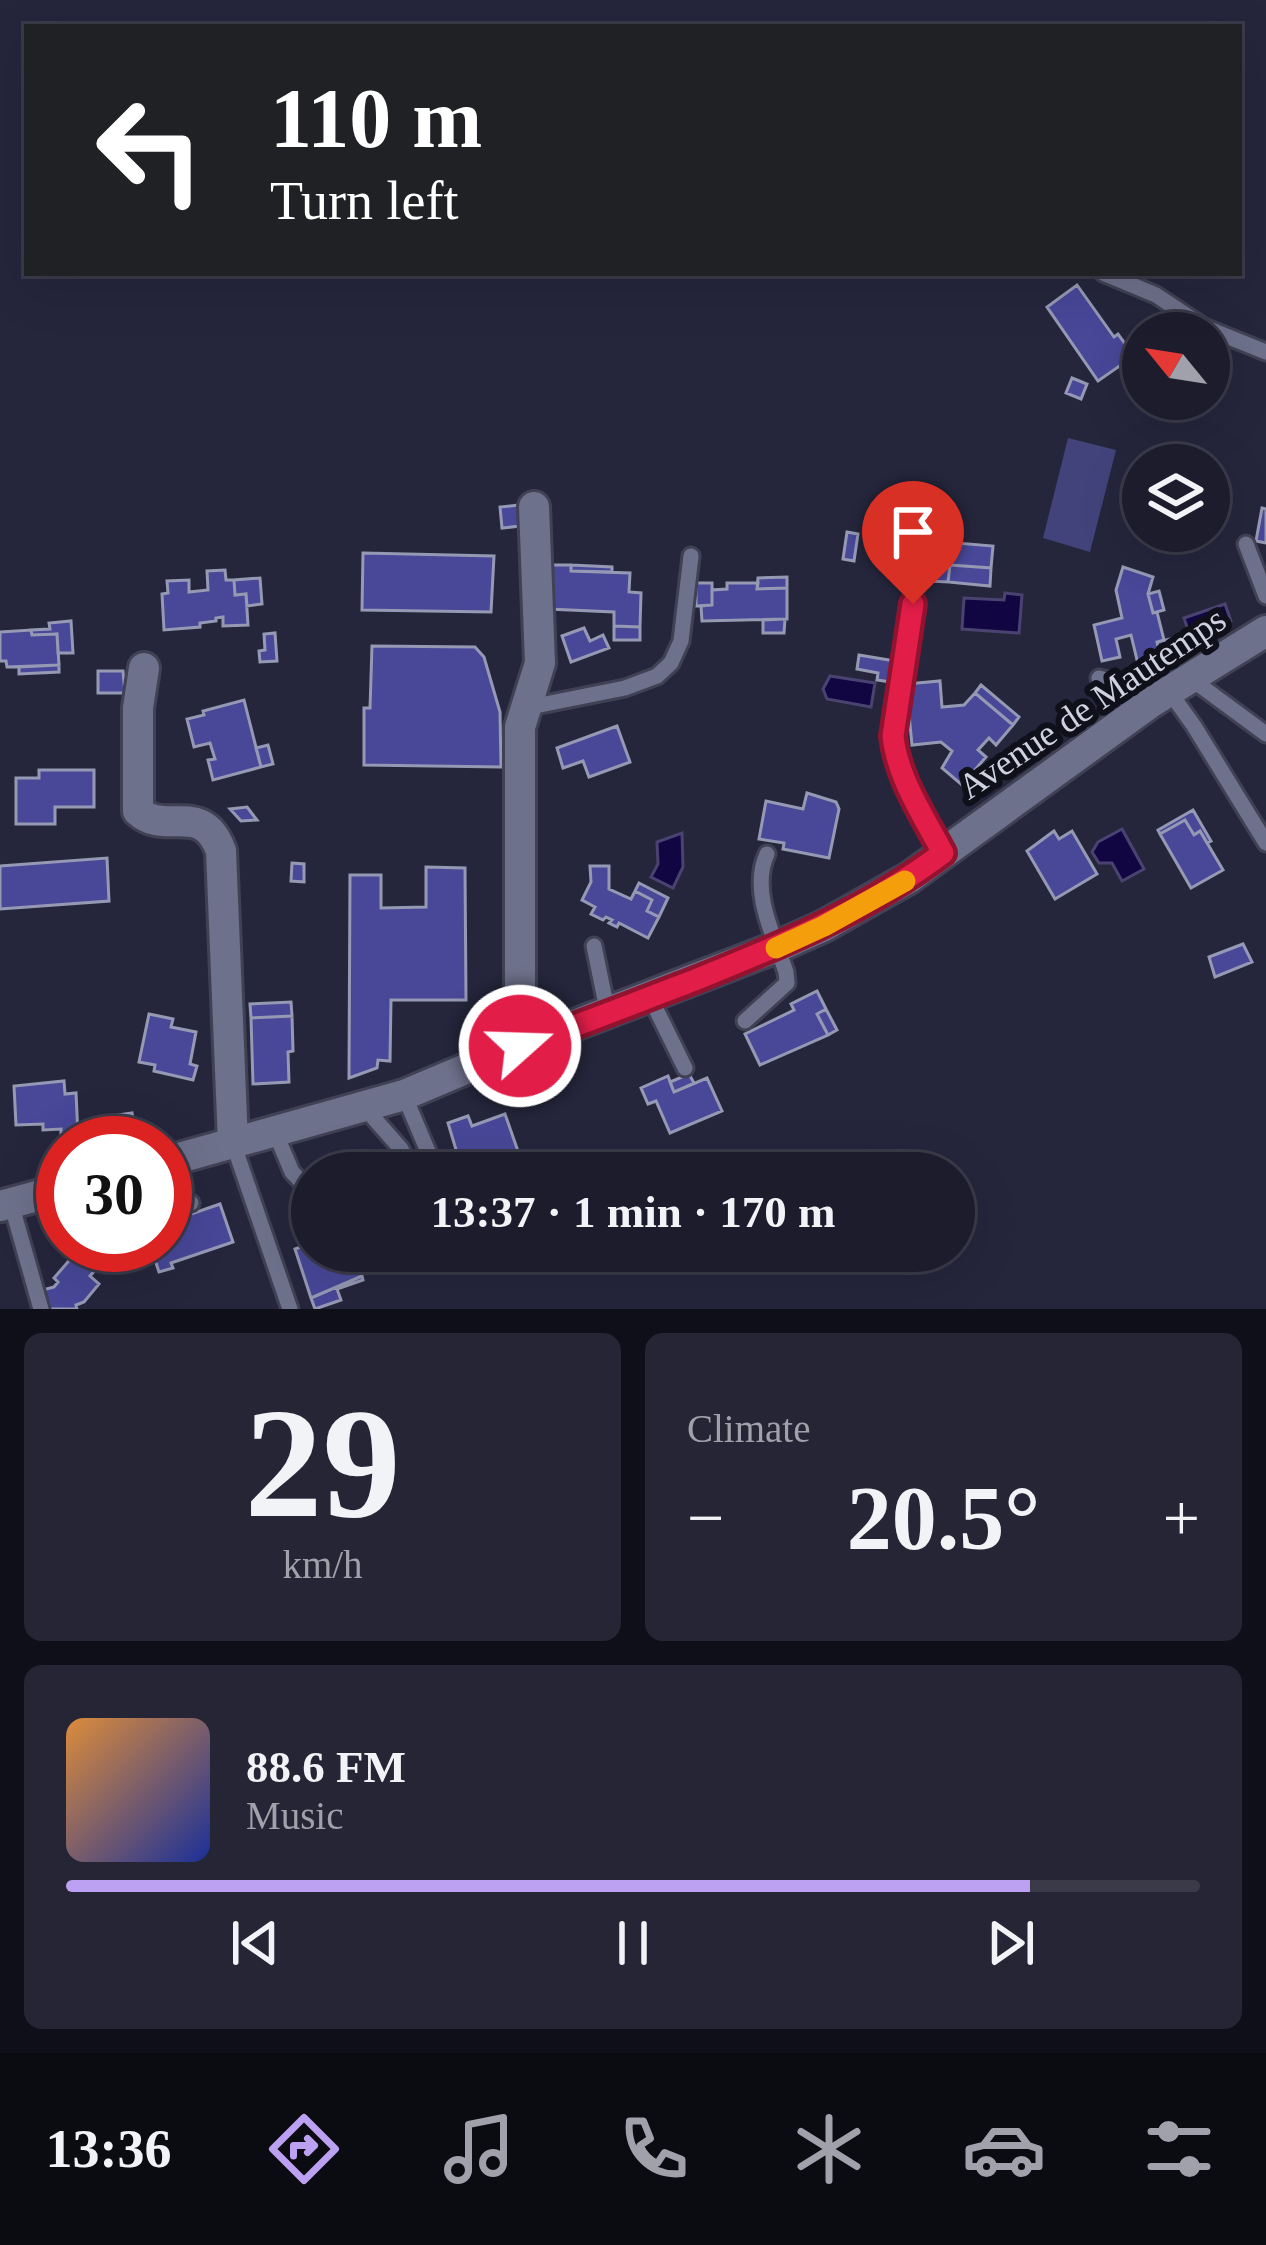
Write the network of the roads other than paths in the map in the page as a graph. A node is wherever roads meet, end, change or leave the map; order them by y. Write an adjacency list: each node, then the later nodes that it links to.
1 (1110, 276): 2 (lane)
2 (1266, 352)
3 (534, 507): 12 (street)
4 (1246, 544): 6 (lane)
5 (691, 556): 12 (lane)
6 (1266, 596)
7 (913, 604): 15 (lane)
8 (1266, 632): 11 (street, Avenue de Mautemps)
9 (144, 668): 27 (street)
10 (1100, 678): 11 (lane)
11 (1170, 691): 13 (lane); 14 (lane); 15 (street, Avenue de Mautemps)
12 (526, 709): 22 (street)
13 (1266, 734)
14 (1266, 843)
15 (943, 853): 18 (street, Avenue de Mautemps)
16 (767, 854): 18 (lane)
17 (594, 946): 20 (lane)
18 (777, 947): 19 (street, Avenue de Mautemps); 21 (lane)
19 (650, 997): 20 (street, Avenue de Mautemps); 23 (lane)
20 (608, 1014): 22 (street, Avenue de Mautemps)
21 (745, 1022)
22 (520, 1046): 24 (street, Avenue de Mautemps)
23 (685, 1068)
24 (404, 1095): 25 (street, Avenue de Mautemps); 29 (lane)
25 (365, 1108): 26 (street, Avenue de Mautemps); 28 (lane)
26 (275, 1132): 27 (street, Avenue de Mautemps); 31 (lane)
27 (233, 1143): 30 (street, Avenue de Mautemps); 35 (lane)
28 (402, 1152)
29 (428, 1152)
30 (192, 1154)
31 (291, 1170)
32 (36, 1198): 33 (street)
33 (6, 1205): 34 (lane)
34 (41, 1309)
35 (290, 1309)

